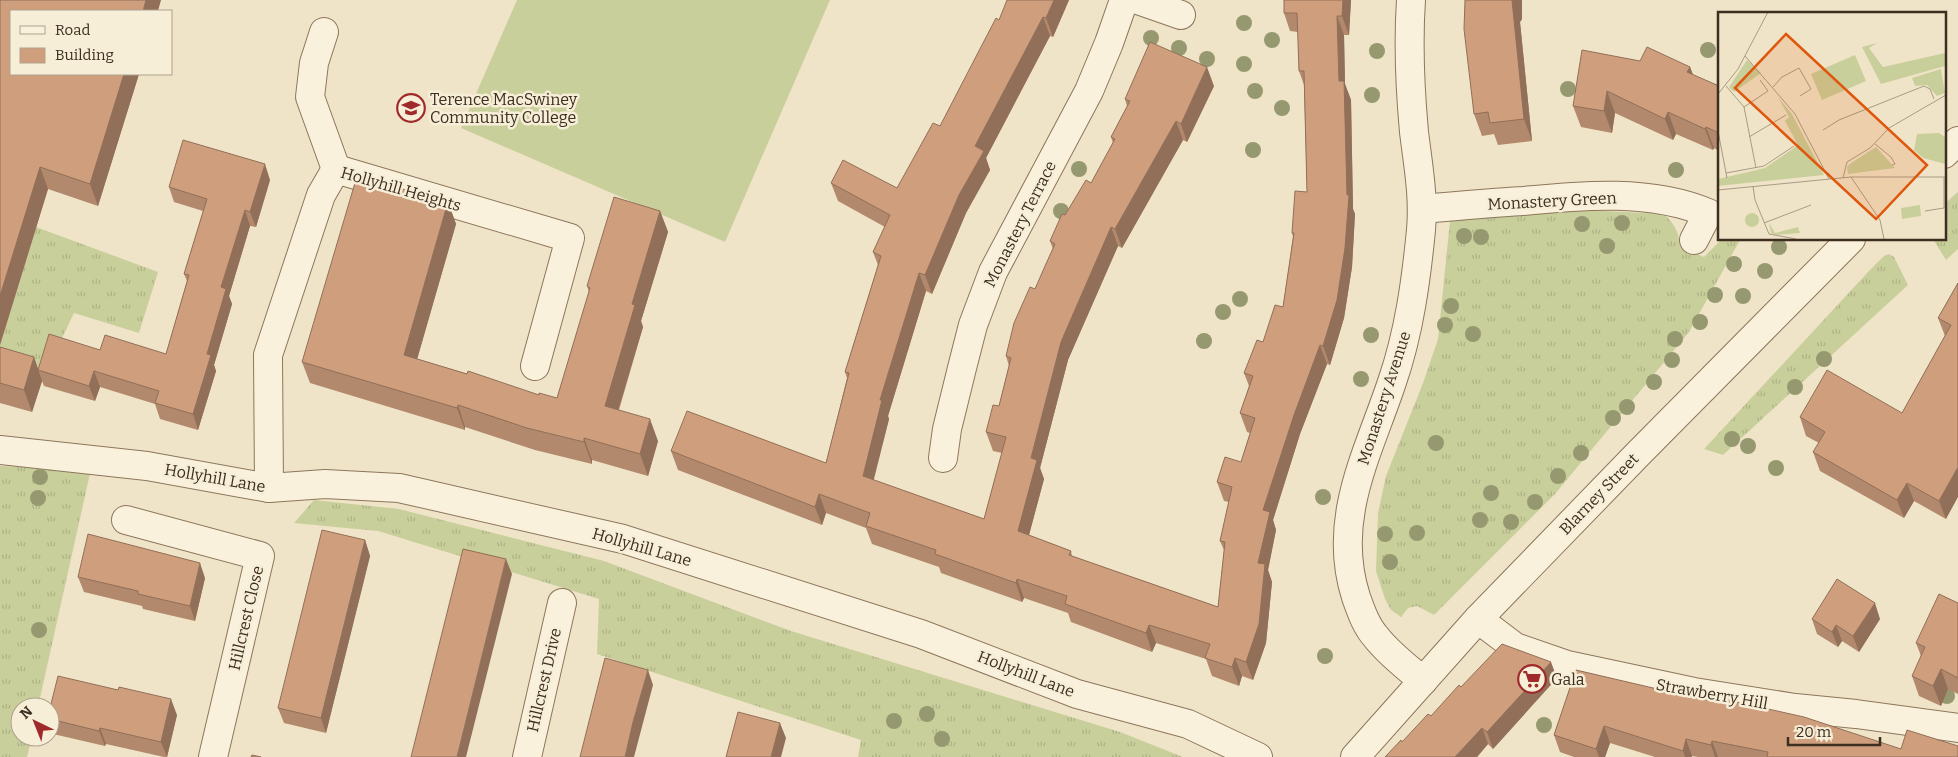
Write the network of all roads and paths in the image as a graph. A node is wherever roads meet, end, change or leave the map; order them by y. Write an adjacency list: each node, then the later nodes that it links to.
1 (1124, 0): 14 (street, Monastery Terrace)
2 (1138, 0): 4 (street)
3 (1410, 0): 9 (street, Monastery Avenue)
4 (1180, 16)
5 (324, 32): 8 (street)
6 (1958, 142): 7 (street)
7 (1946, 152)
8 (336, 169): 12 (street, Hollyhill Heights); 15 (street, Hollyhill Heights)
9 (1423, 209): 10 (street, Monastery Green); 19 (street, Monastery Avenue)
10 (1694, 240)
11 (1851, 240): 18 (street, Blarney Street)
12 (535, 366)
13 (0, 450): 15 (street, Hollyhill Lane)
14 (943, 458)
15 (269, 488): 23 (street, Hollyhill Lane)
16 (126, 520): 21 (street, Hillcrest Close)
17 (562, 603): 22 (street, Hillcrest Drive)
18 (1478, 619): 19 (street, Blarney Street); 20 (street, Strawberry Hill)
19 (1423, 681): 24 (street, Blarney Street)
20 (1958, 728)
21 (213, 757)
22 (527, 757)
23 (1258, 757)
24 (1355, 757)

